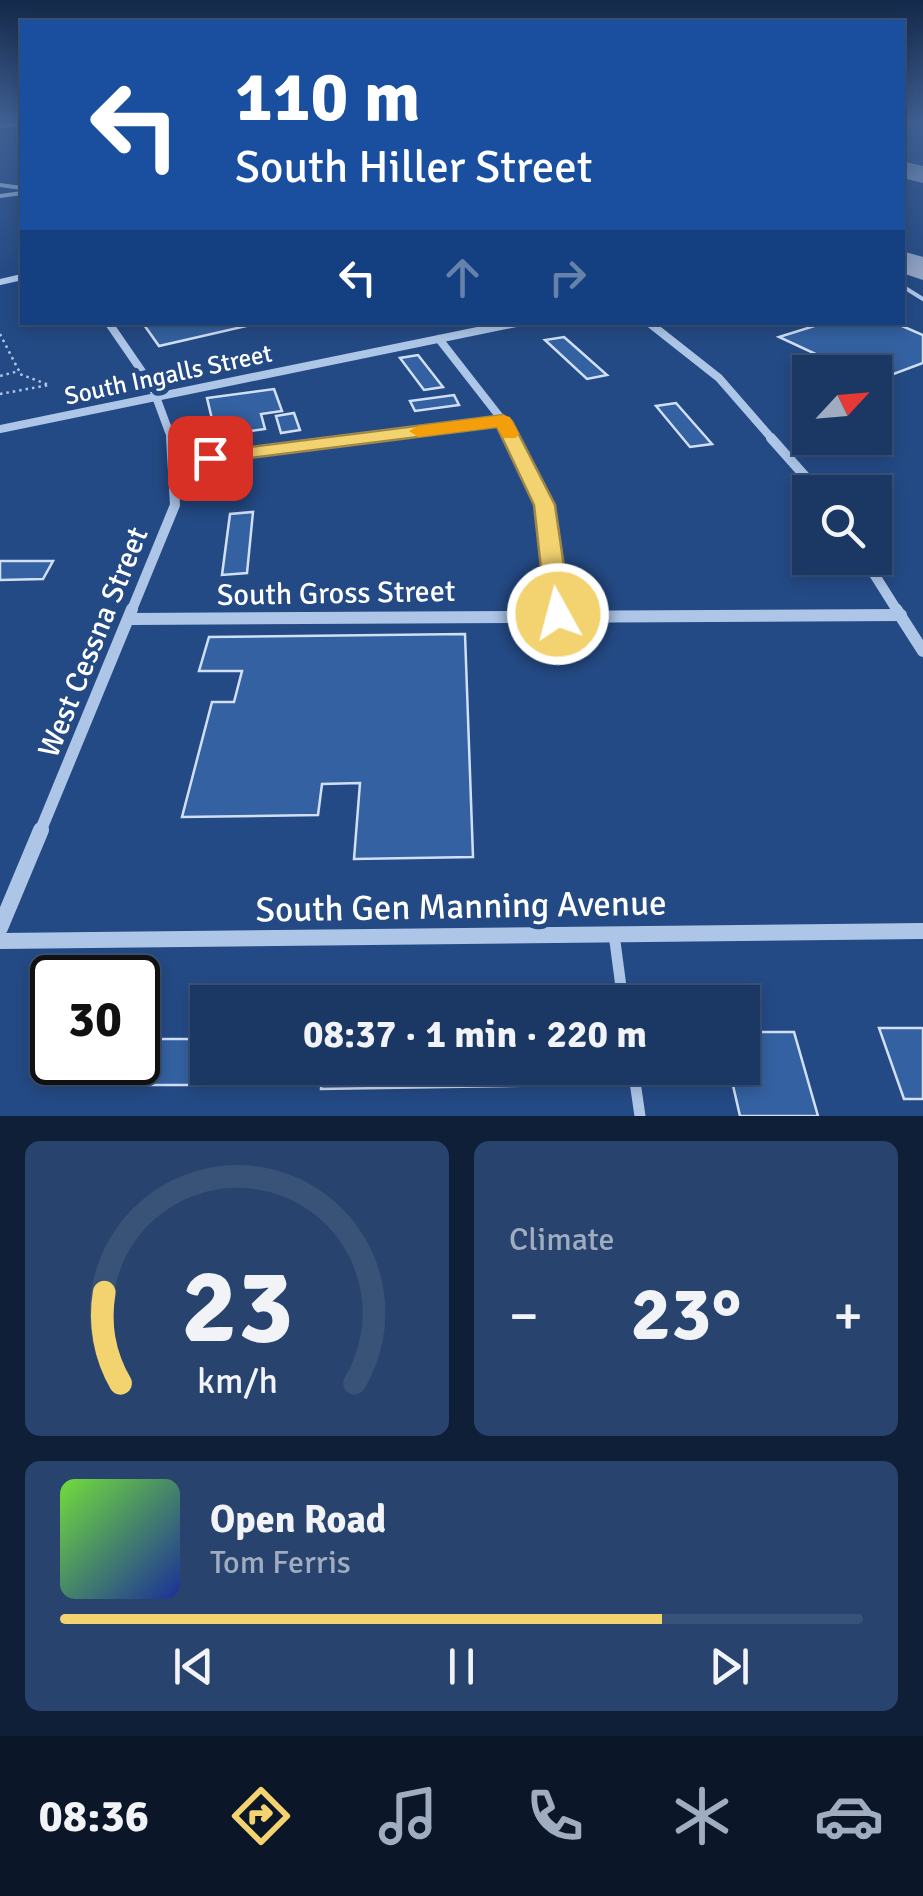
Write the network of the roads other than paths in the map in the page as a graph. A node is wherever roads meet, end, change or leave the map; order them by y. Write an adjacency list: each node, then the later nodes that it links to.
1 (110, 325): 5 (street, West Cessna Street)
2 (507, 325): 4 (street, South Ingalls Street)
3 (652, 325): 9 (street)
4 (439, 339): 5 (street, South Ingalls Street); 6 (street)
5 (161, 396): 7 (street, South Ingalls Street); 8 (street, West Cessna Street)
6 (503, 421): 8 (street); 11 (street)
7 (0, 429)
8 (178, 462): 13 (street, West Cessna Street)
9 (803, 475)
10 (875, 575): 12 (street)
11 (558, 614): 12 (street, South Gross Street); 13 (street, South Gross Street)
12 (902, 615): 14 (street)
13 (131, 620): 15 (street, West Cessna Street)
14 (923, 650)
15 (0, 928)
16 (923, 931): 17 (street, South Gen Manning Avenue)
17 (614, 934): 18 (street, South Gen Manning Avenue); 19 (lane)
18 (0, 940)
19 (622, 985)
20 (635, 1085): 21 (lane)
21 (640, 1116)

